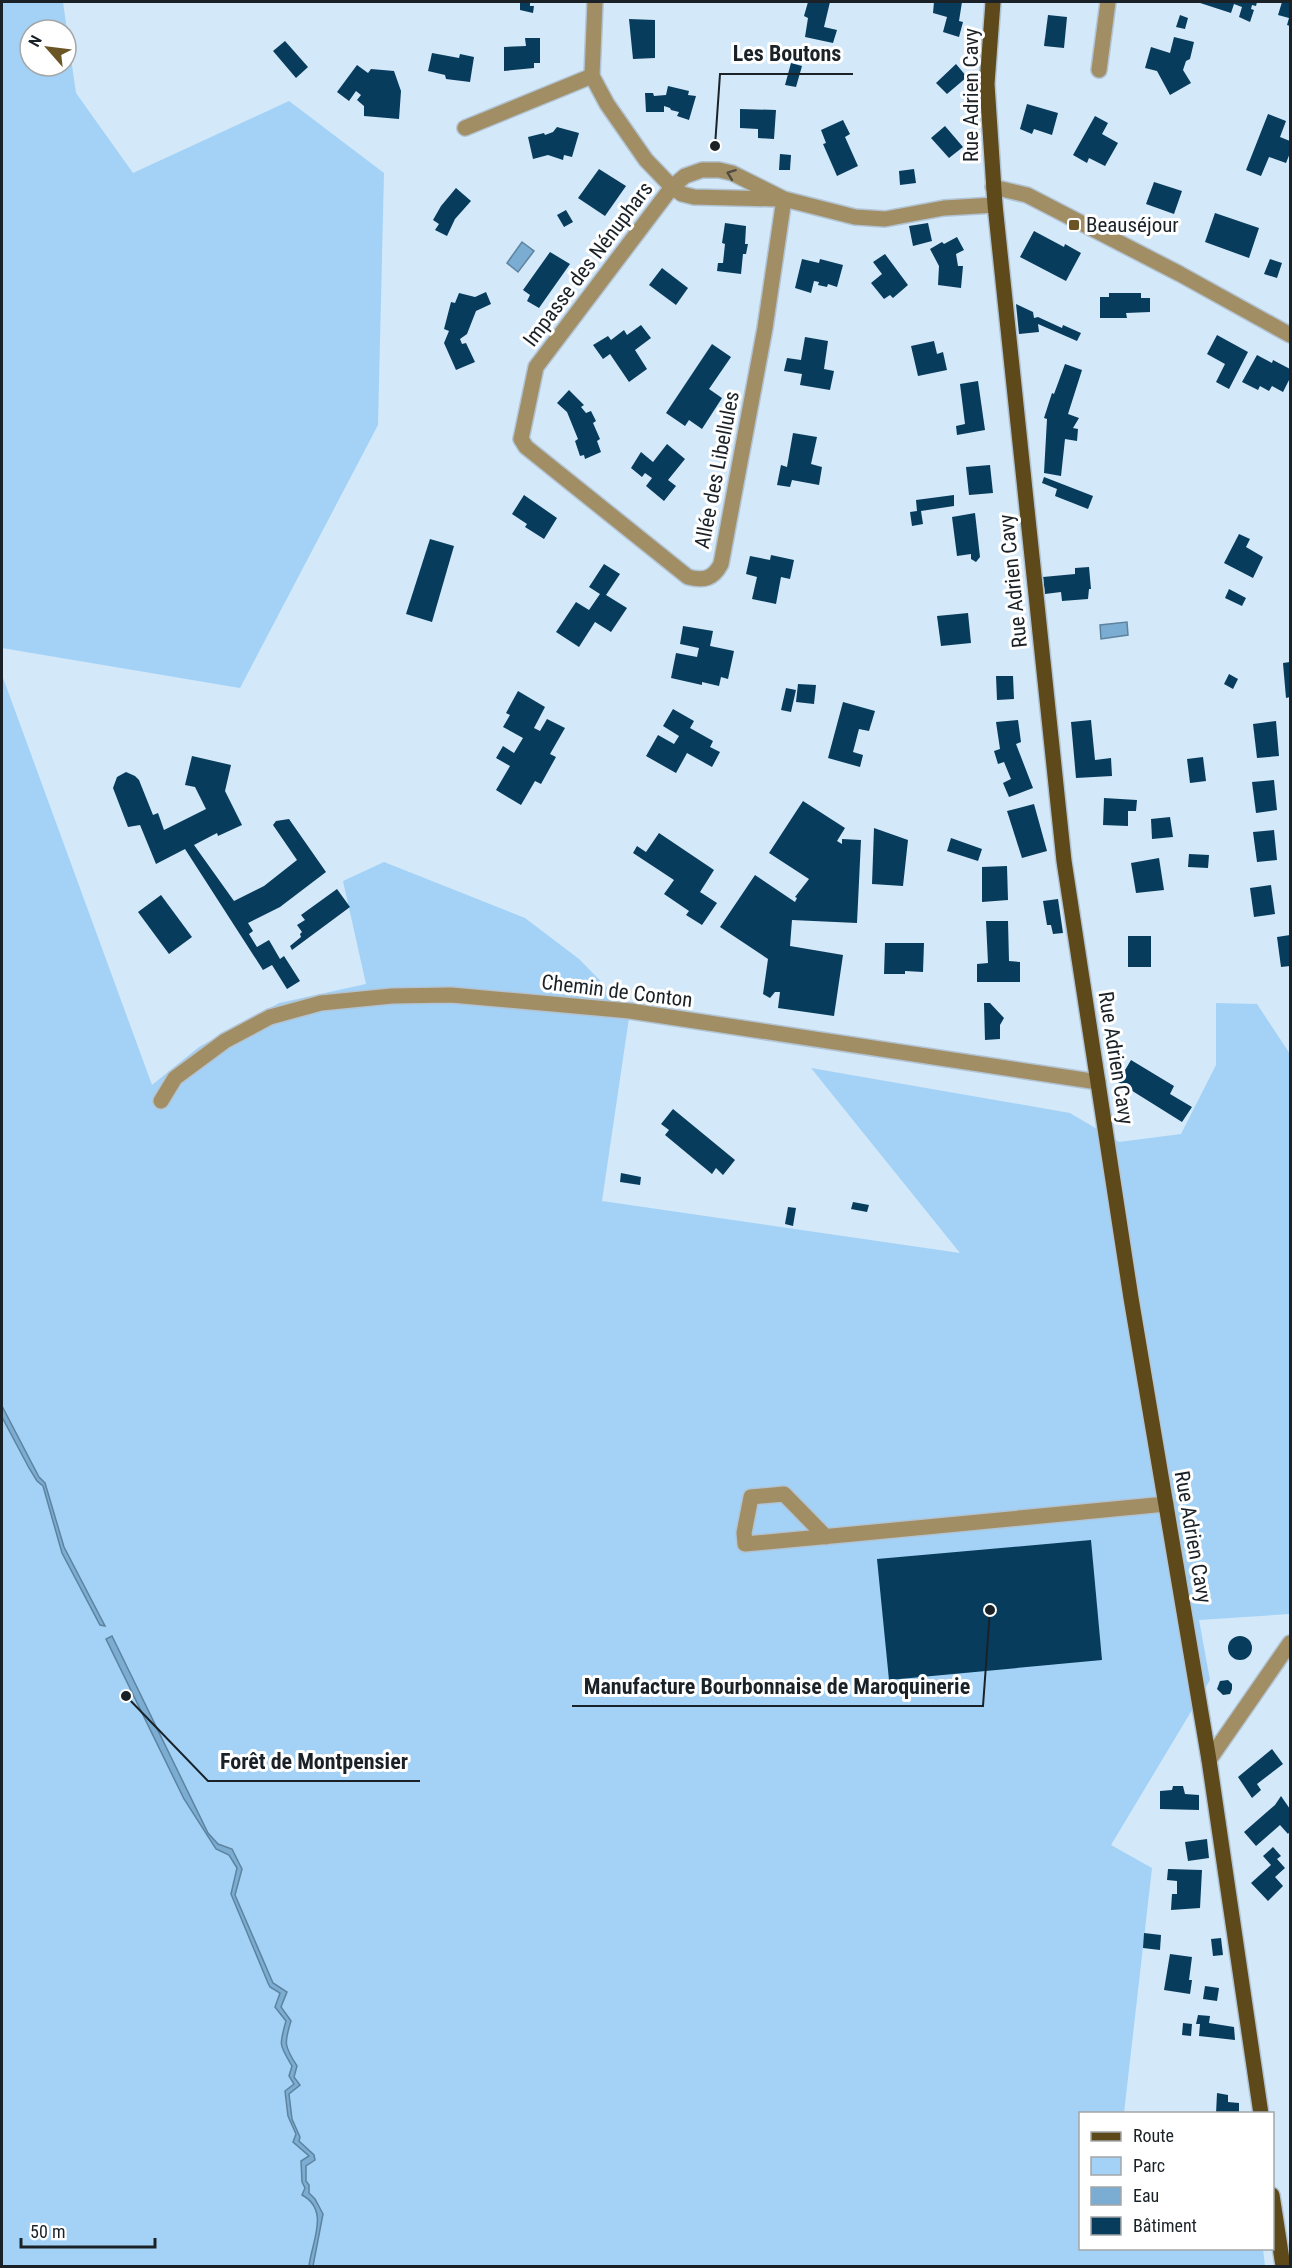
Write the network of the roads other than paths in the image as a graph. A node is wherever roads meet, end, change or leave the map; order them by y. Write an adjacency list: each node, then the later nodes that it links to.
1 (595, 2): 5 (street)
2 (993, 2): 8 (main road, Rue Adrien Cavy)
3 (1108, 2): 4 (street)
4 (1099, 70)
5 (592, 76): 6 (street); 7 (street)
6 (465, 128)
7 (672, 187): 9 (street); 9 (street, one-way to 7); 12 (street, Impasse des Nénuphars)
8 (993, 187): 10 (main road, Rue Adrien Cavy); 11 (street)
9 (784, 199): 10 (street); 12 (street, Allée des Libellules)
10 (995, 206): 13 (main road, Rue Adrien Cavy)
11 (1290, 335)
12 (536, 367)
13 (1098, 1082): 14 (street, Chemin de Conton); 15 (main road, Rue Adrien Cavy)
14 (161, 1101)
15 (1166, 1504): 16 (street); 18 (main road, Rue Adrien Cavy)
16 (826, 1537): 16 (street)
17 (1290, 1643): 18 (street)
18 (1209, 1760): 19 (main road, Rue Adrien Cavy)
19 (1261, 2112)
20 (1274, 2208): 21 (main road)
21 (1283, 2266)

